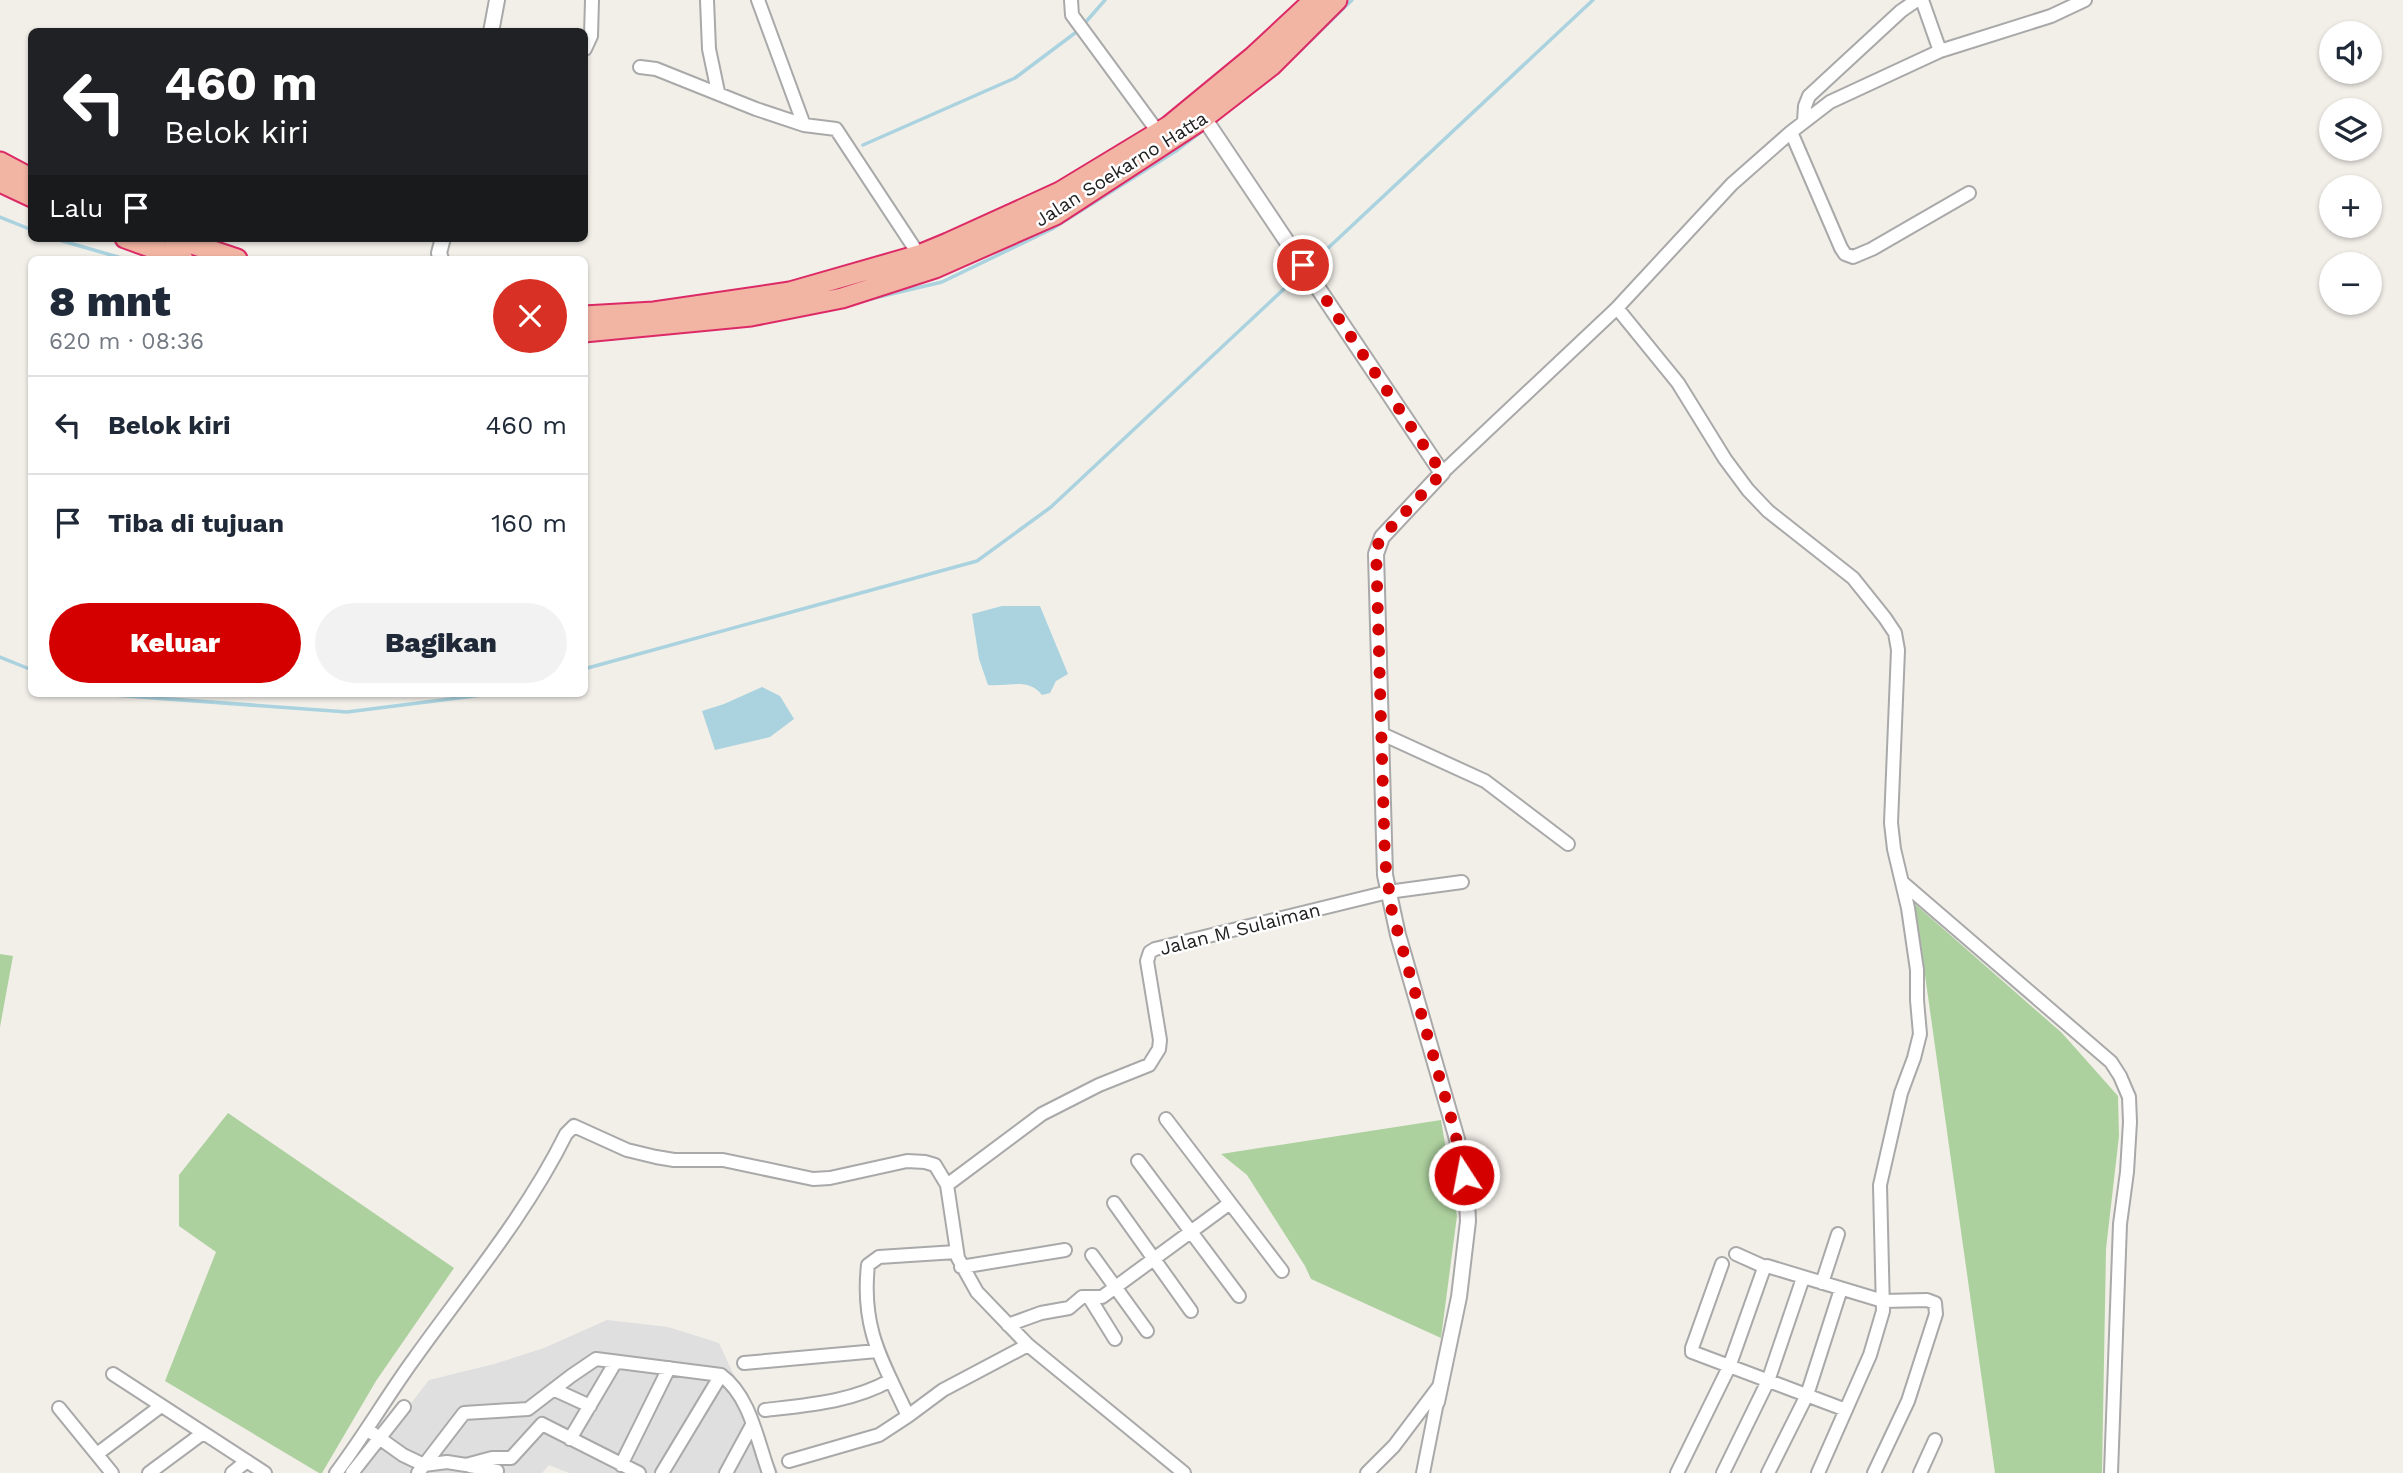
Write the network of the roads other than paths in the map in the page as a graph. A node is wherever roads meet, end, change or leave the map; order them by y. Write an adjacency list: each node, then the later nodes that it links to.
1 (496, 0): 10 (street)
2 (592, 0): 11 (street)
3 (707, 0): 14 (street)
4 (758, 0): 17 (street)
5 (1071, 0): 18 (street)
6 (1314, 0): 18 (highway, Jalan Soekarno Hatta)
7 (1337, 0): 15 (highway, Jalan Soekarno Hatta)
8 (1919, 0): 12 (street); 16 (street)
9 (2085, 0): 12 (street)
10 (492, 28)
11 (588, 42)
12 (1940, 51): 16 (street)
13 (640, 67): 14 (street)
14 (718, 92): 17 (street)
15 (1205, 120): 32 (highway, Jalan Soekarno Hatta); 33 (street)
16 (1804, 121): 19 (street)
17 (804, 125): 27 (street)
18 (1158, 132): 27 (highway, Jalan Soekarno Hatta)
19 (1791, 132): 23 (street); 30 (street)
20 (0, 162): 21 (highway)
21 (28, 176)
22 (0, 182): 24 (highway)
23 (1969, 193)
24 (28, 195)
25 (136, 242): 28 (highway)
26 (186, 242): 29 (highway)
27 (919, 255): 31 (highway, Jalan Soekarno Hatta)
28 (175, 256)
29 (228, 256)
30 (1617, 308): 33 (street); 37 (street)
31 (588, 316)
32 (588, 332)
33 (1442, 473): 34 (street)
34 (1382, 734): 35 (street); 38 (street)
35 (1568, 844)
36 (1462, 882): 38 (street)
37 (1901, 882): 61 (street); 122 (street)
38 (1388, 892): 41 (street, Jalan M Sulaiman); 76 (street)
39 (1166, 1119): 43 (street)
40 (1138, 1161): 44 (street)
41 (947, 1185): 47 (street); 90 (street)
42 (1114, 1203): 50 (street)
43 (1230, 1203): 44 (street); 54 (street)
44 (1192, 1232): 50 (street); 59 (street)
45 (1838, 1234): 56 (street)
46 (1065, 1250): 52 (street)
47 (956, 1252): 52 (street); 67 (street)
48 (1736, 1254): 53 (street)
49 (1092, 1255): 57 (street)
50 (1154, 1259): 57 (street); 62 (street)
51 (1722, 1264): 70 (street)
52 (961, 1267): 63 (street)
53 (1765, 1267): 55 (street); 70 (street)
54 (1282, 1271)
55 (1802, 1278): 56 (street); 75 (street)
56 (1822, 1283): 58 (street)
57 (1115, 1287): 60 (street); 64 (street)
58 (1841, 1289): 61 (street); 78 (street)
59 (1239, 1296)
60 (1089, 1297): 63 (street); 65 (street)
61 (1883, 1301): 86 (street); 120 (street)
62 (1191, 1311)
63 (1008, 1325): 66 (street)
64 (1147, 1331)
65 (1115, 1339)
66 (1028, 1345): 87 (street); 113 (street)
67 (877, 1351): 69 (street); 74 (street)
68 (615, 1363): 71 (street); 77 (street); 81 (street)
69 (744, 1363)
70 (1729, 1367): 75 (street); 116 (street)
71 (669, 1368): 73 (street); 100 (street)
72 (113, 1374): 80 (street)
73 (721, 1375): 89 (street); 110 (street)
74 (891, 1380): 85 (street); 87 (street)
75 (1768, 1381): 78 (street); 117 (street)
76 (1440, 1385): 79 (street); 114 (street)
77 (555, 1390): 81 (street); 84 (street)
78 (1807, 1395): 86 (street); 118 (street)
79 (1437, 1402): 115 (street)
80 (161, 1406): 91 (street); 95 (street)
81 (590, 1406): 93 (street)
82 (404, 1407): 92 (street)
83 (59, 1408): 95 (street)
84 (528, 1409): 88 (street); 101 (street)
85 (765, 1410)
86 (1846, 1410): 119 (street)
87 (908, 1416): 98 (street)
88 (542, 1424): 93 (street); 96 (street)
89 (752, 1425): 111 (street); 112 (street)
90 (368, 1430): 92 (street); 107 (street)
91 (203, 1433): 97 (street); 104 (street)
92 (378, 1439): 101 (street); 108 (street)
93 (570, 1439): 100 (street)
94 (1935, 1440): 121 (street)
95 (97, 1454): 103 (street)
96 (511, 1458): 99 (street); 102 (street)
97 (247, 1461): 105 (street); 106 (street)
98 (789, 1461)
99 (466, 1465): 101 (street); 102 (street)
100 (621, 1465): 109 (street)
101 (421, 1469)
102 (497, 1472)
103 (112, 1473)
104 (149, 1473)
105 (232, 1473)
106 (265, 1473)
107 (336, 1473)
108 (352, 1473)
109 (639, 1473)
110 (662, 1473)
111 (726, 1473)
112 (769, 1473)
113 (1184, 1473)
114 (1367, 1473)
115 (1423, 1473)
116 (1677, 1473)
117 (1723, 1473)
118 (1768, 1473)
119 (1818, 1473)
120 (1874, 1473)
121 (1920, 1473)
122 (2111, 1473)

